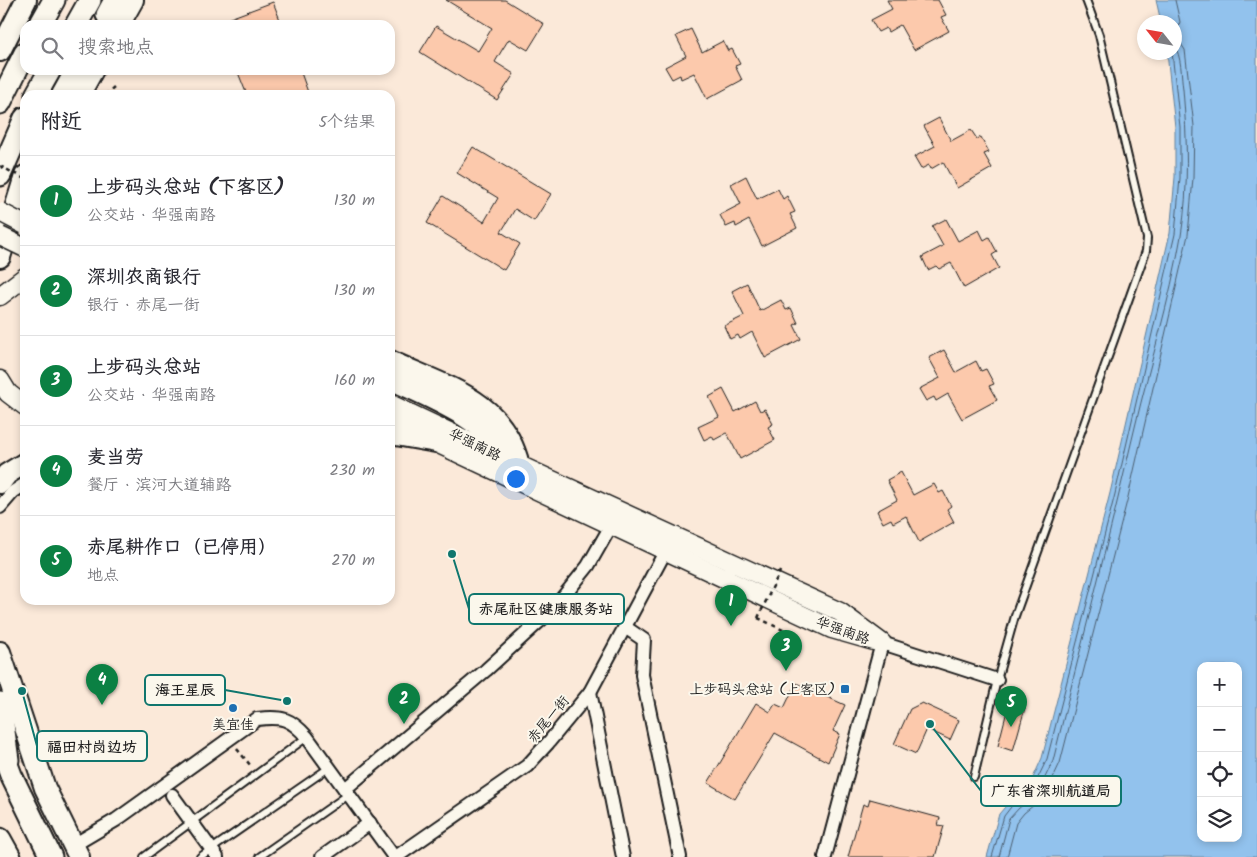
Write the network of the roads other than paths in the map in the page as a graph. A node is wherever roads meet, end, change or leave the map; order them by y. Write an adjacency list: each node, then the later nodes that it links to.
1 (26, 0): 7 (main road)
2 (54, 0): 8 (highway)
3 (90, 0): 9 (highway)
4 (133, 0): 6 (main road)
5 (1086, 0): 48 (lane)
6 (112, 13)
7 (15, 20): 10 (main road); 11 (main road)
8 (43, 20)
9 (79, 20)
10 (0, 42)
11 (0, 51)
12 (20, 63): 19 (highway)
13 (47, 75): 16 (highway)
14 (73, 75): 17 (main road)
15 (90, 75): 18 (main road)
16 (39, 90)
17 (65, 90)
18 (82, 90)
19 (0, 103)
20 (20, 129): 21 (highway)
21 (0, 175)
22 (20, 193): 27 (main road)
23 (0, 212): 24 (main road, bridge)
24 (20, 222)
25 (0, 236): 26 (main road, bridge)
26 (20, 246)
27 (0, 257)
28 (20, 281): 29 (main road)
29 (0, 296)
30 (395, 363): 39 (main road)
31 (0, 380): 33 (main road)
32 (395, 381): 39 (main road)
33 (20, 402)
34 (395, 406): 39 (main road, 华强南路)
35 (395, 422): 37 (main road, 华强南路)
36 (395, 435): 37 (main road)
37 (436, 442): 43 (main road, 华强南路)
38 (20, 465): 40 (main road)
39 (519, 466): 46 (main road, 华强南路)
40 (0, 483)
41 (20, 487): 42 (street)
42 (0, 507)
43 (612, 524): 44 (main road, 华强南路); 56 (street)
44 (666, 550): 45 (street, 赤尾一街); 46 (main road, 华强南路)
45 (625, 627): 49 (street, 赤尾一街); 71 (street)
46 (882, 643): 48 (street); 72 (street)
47 (0, 652): 61 (main road)
48 (997, 680): 55 (lane)
49 (590, 692): 69 (street, 赤尾一街); 70 (street)
50 (0, 703): 54 (highway)
51 (307, 737): 53 (street); 58 (lane); 61 (street)
52 (0, 746): 54 (highway)
53 (330, 768): 56 (street); 62 (lane)
54 (11, 775): 64 (highway)
55 (974, 777)
56 (347, 792): 59 (street); 67 (lane)
57 (172, 795): 58 (street)
58 (192, 822): 62 (street); 65 (lane)
59 (370, 824): 68 (street); 69 (street)
60 (0, 839): 63 (highway)
61 (75, 851)
62 (215, 853): 66 (lane)
63 (10, 857)
64 (51, 857)
65 (144, 857)
66 (200, 857)
67 (259, 857)
68 (322, 857)
69 (395, 857)
70 (624, 857)
71 (680, 857)
72 (825, 857)

